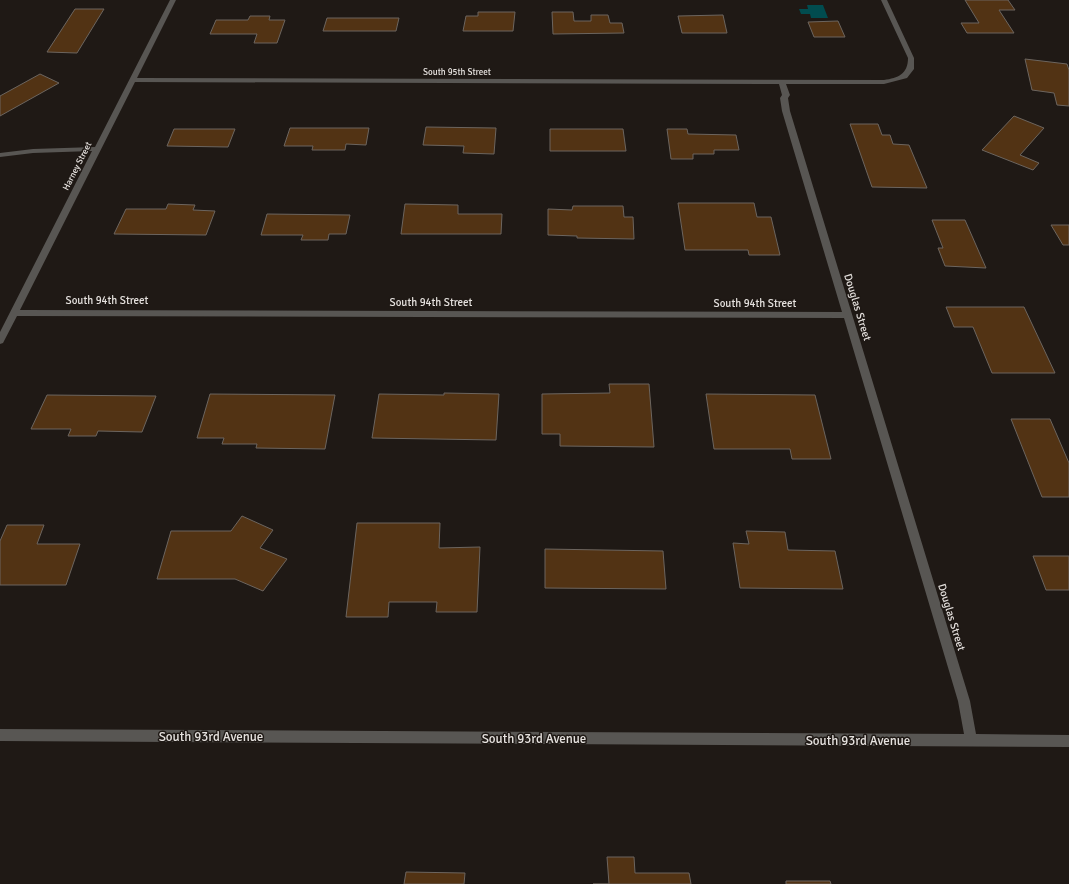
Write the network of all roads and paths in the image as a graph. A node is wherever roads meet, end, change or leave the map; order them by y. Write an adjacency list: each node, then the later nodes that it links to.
1 (174, 0): 3 (street, Harney Street)
2 (884, 0): 4 (street)
3 (133, 80): 4 (street, South 95th Street); 5 (street, Harney Street)
4 (782, 82): 8 (street, Douglas Street)
5 (97, 149): 6 (street); 7 (street, Harney Street)
6 (0, 155)
7 (14, 313): 8 (street, South 94th Street); 9 (street, Harney Street)
8 (848, 315): 11 (street, Douglas Street)
9 (0, 341)
10 (0, 735): 11 (street, South 93rd Avenue)
11 (970, 741): 12 (street, South 93rd Avenue)
12 (1069, 741)

